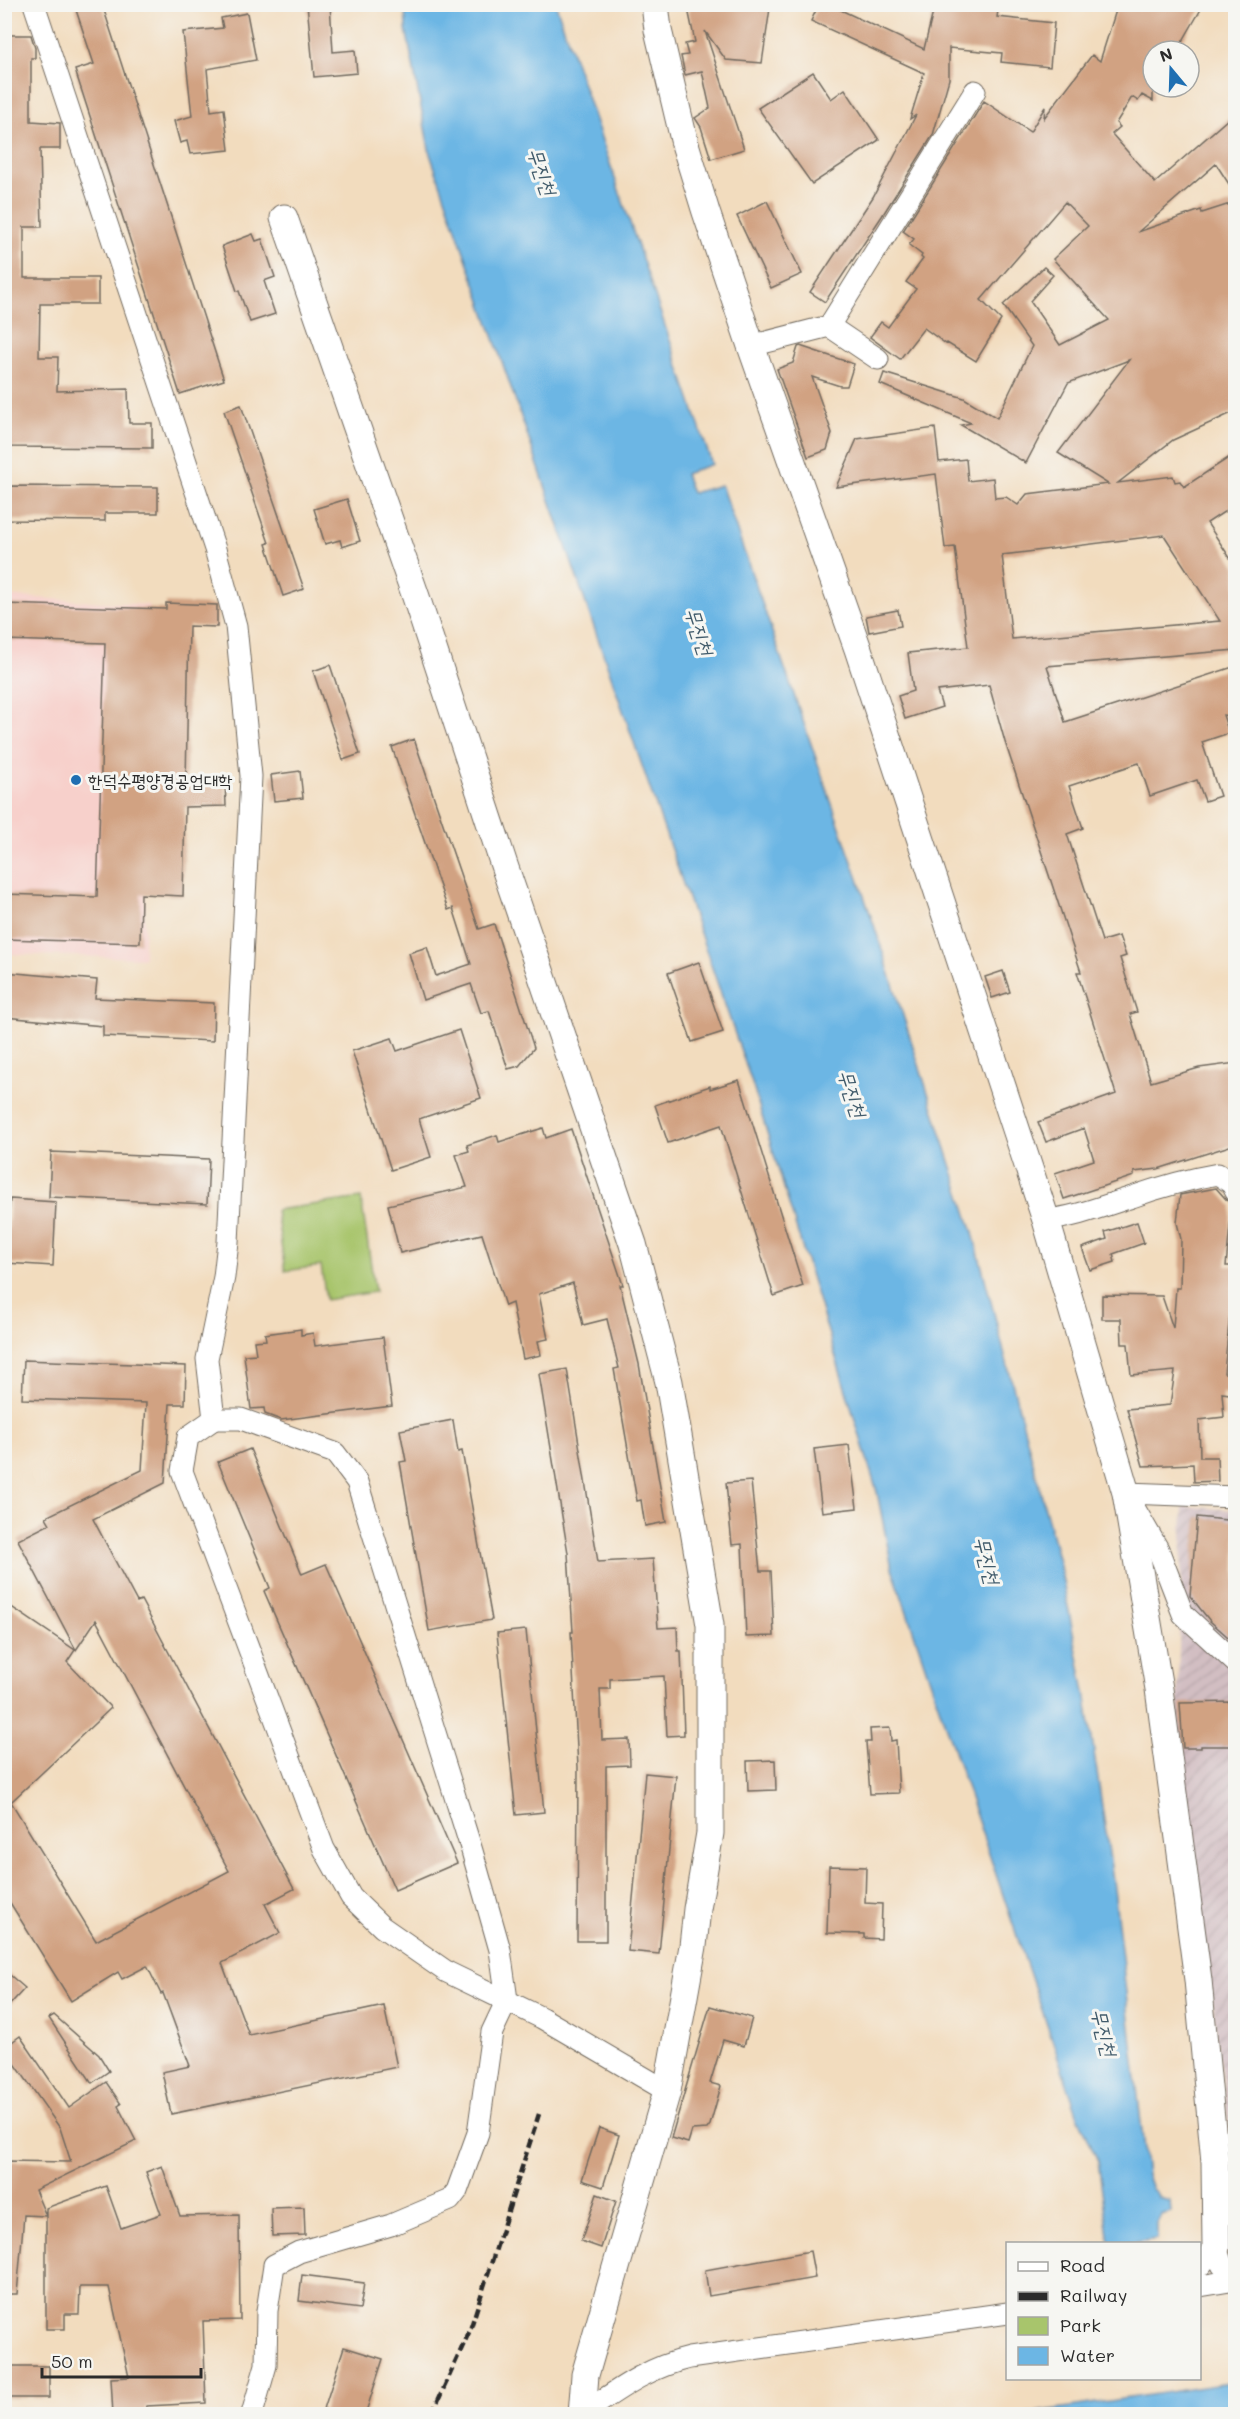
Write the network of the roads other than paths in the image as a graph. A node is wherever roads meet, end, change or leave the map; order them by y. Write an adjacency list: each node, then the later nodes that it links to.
1 (34, 4): 10 (street)
2 (655, 4): 6 (street)
3 (975, 91): 5 (street)
4 (284, 218): 15 (street)
5 (829, 327): 6 (street); 7 (street)
6 (751, 346): 9 (street)
7 (878, 359)
8 (1236, 1192): 9 (street)
9 (1046, 1220): 11 (street)
10 (214, 1419): 14 (street); 14 (street)
11 (1126, 1493): 12 (street); 13 (street); 16 (street)
12 (1236, 1497)
13 (1236, 1663)
14 (507, 2000): 15 (street); 21 (street)
15 (667, 2091): 22 (street)
16 (1208, 2257): 17 (street)
17 (1236, 2273)
18 (1236, 2280): 19 (street)
19 (1201, 2286)
20 (1006, 2313): 22 (street)
21 (252, 2415)
22 (582, 2415)

